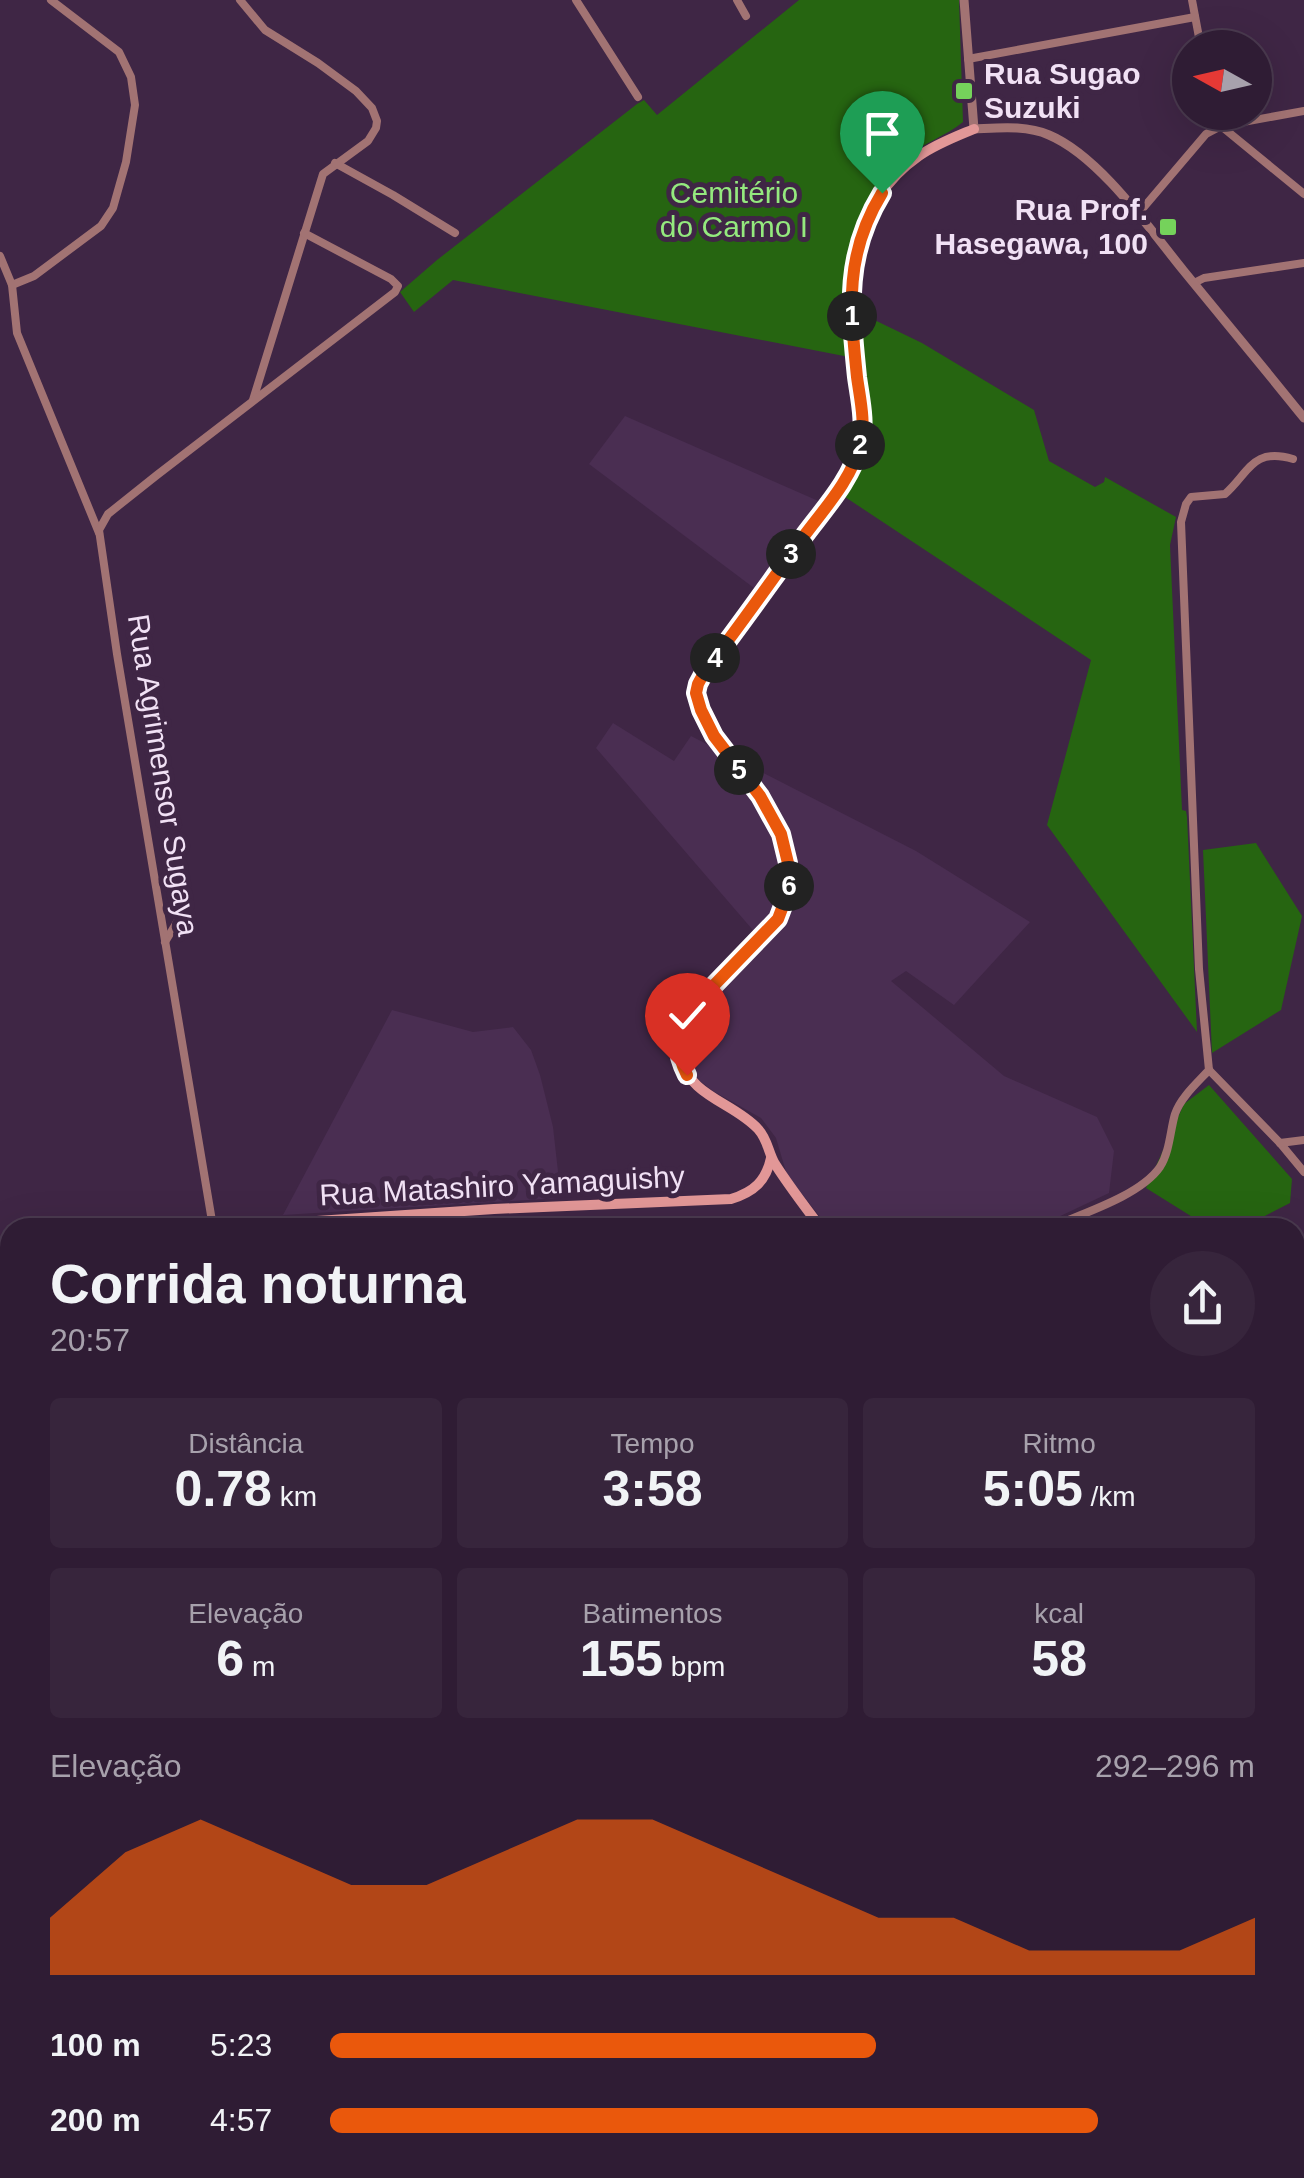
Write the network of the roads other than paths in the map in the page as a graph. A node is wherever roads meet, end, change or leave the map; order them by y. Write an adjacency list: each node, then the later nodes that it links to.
1 (51, 0): 25 (street)
2 (240, 0): 17 (street)
3 (576, 0): 11 (street)
4 (737, 0): 7 (street)
5 (964, 0): 10 (street)
6 (1192, 0): 8 (street)
7 (746, 16)
8 (1195, 16): 9 (street); 10 (street)
9 (1198, 30)
10 (968, 58): 14 (street)
11 (638, 97)
12 (1304, 111): 13 (street)
13 (1272, 117)
14 (974, 128): 19 (street); 35 (main road)
15 (1214, 130): 19 (street)
16 (1227, 130): 18 (street)
17 (335, 163): 20 (street); 21 (street)
18 (1304, 194)
19 (1138, 214): 24 (street)
20 (304, 233): 26 (street); 26 (street)
21 (455, 233)
22 (0, 256): 25 (street, Rua Agrimensor Sugaya)
23 (1304, 263): 24 (street)
24 (1194, 283): 27 (street)
25 (12, 286): 29 (street, Rua Agrimensor Sugaya)
26 (253, 400): 29 (street)
27 (1304, 418)
28 (1293, 459): 32 (street)
29 (99, 534): 31 (street, Rua Agrimensor Sugaya)
30 (189, 902): 31 (street)
31 (165, 942): 37 (street, Rua Agrimensor Sugaya)
32 (1209, 1070): 34 (street); 40 (street)
33 (1304, 1140): 34 (street)
34 (1280, 1143): 36 (street)
35 (772, 1157): 38 (main road, Rua Matashiro Yamaguishy); 39 (main road)
36 (1304, 1172)
37 (211, 1218)
38 (354, 1218)
39 (814, 1218)
40 (1072, 1218)

